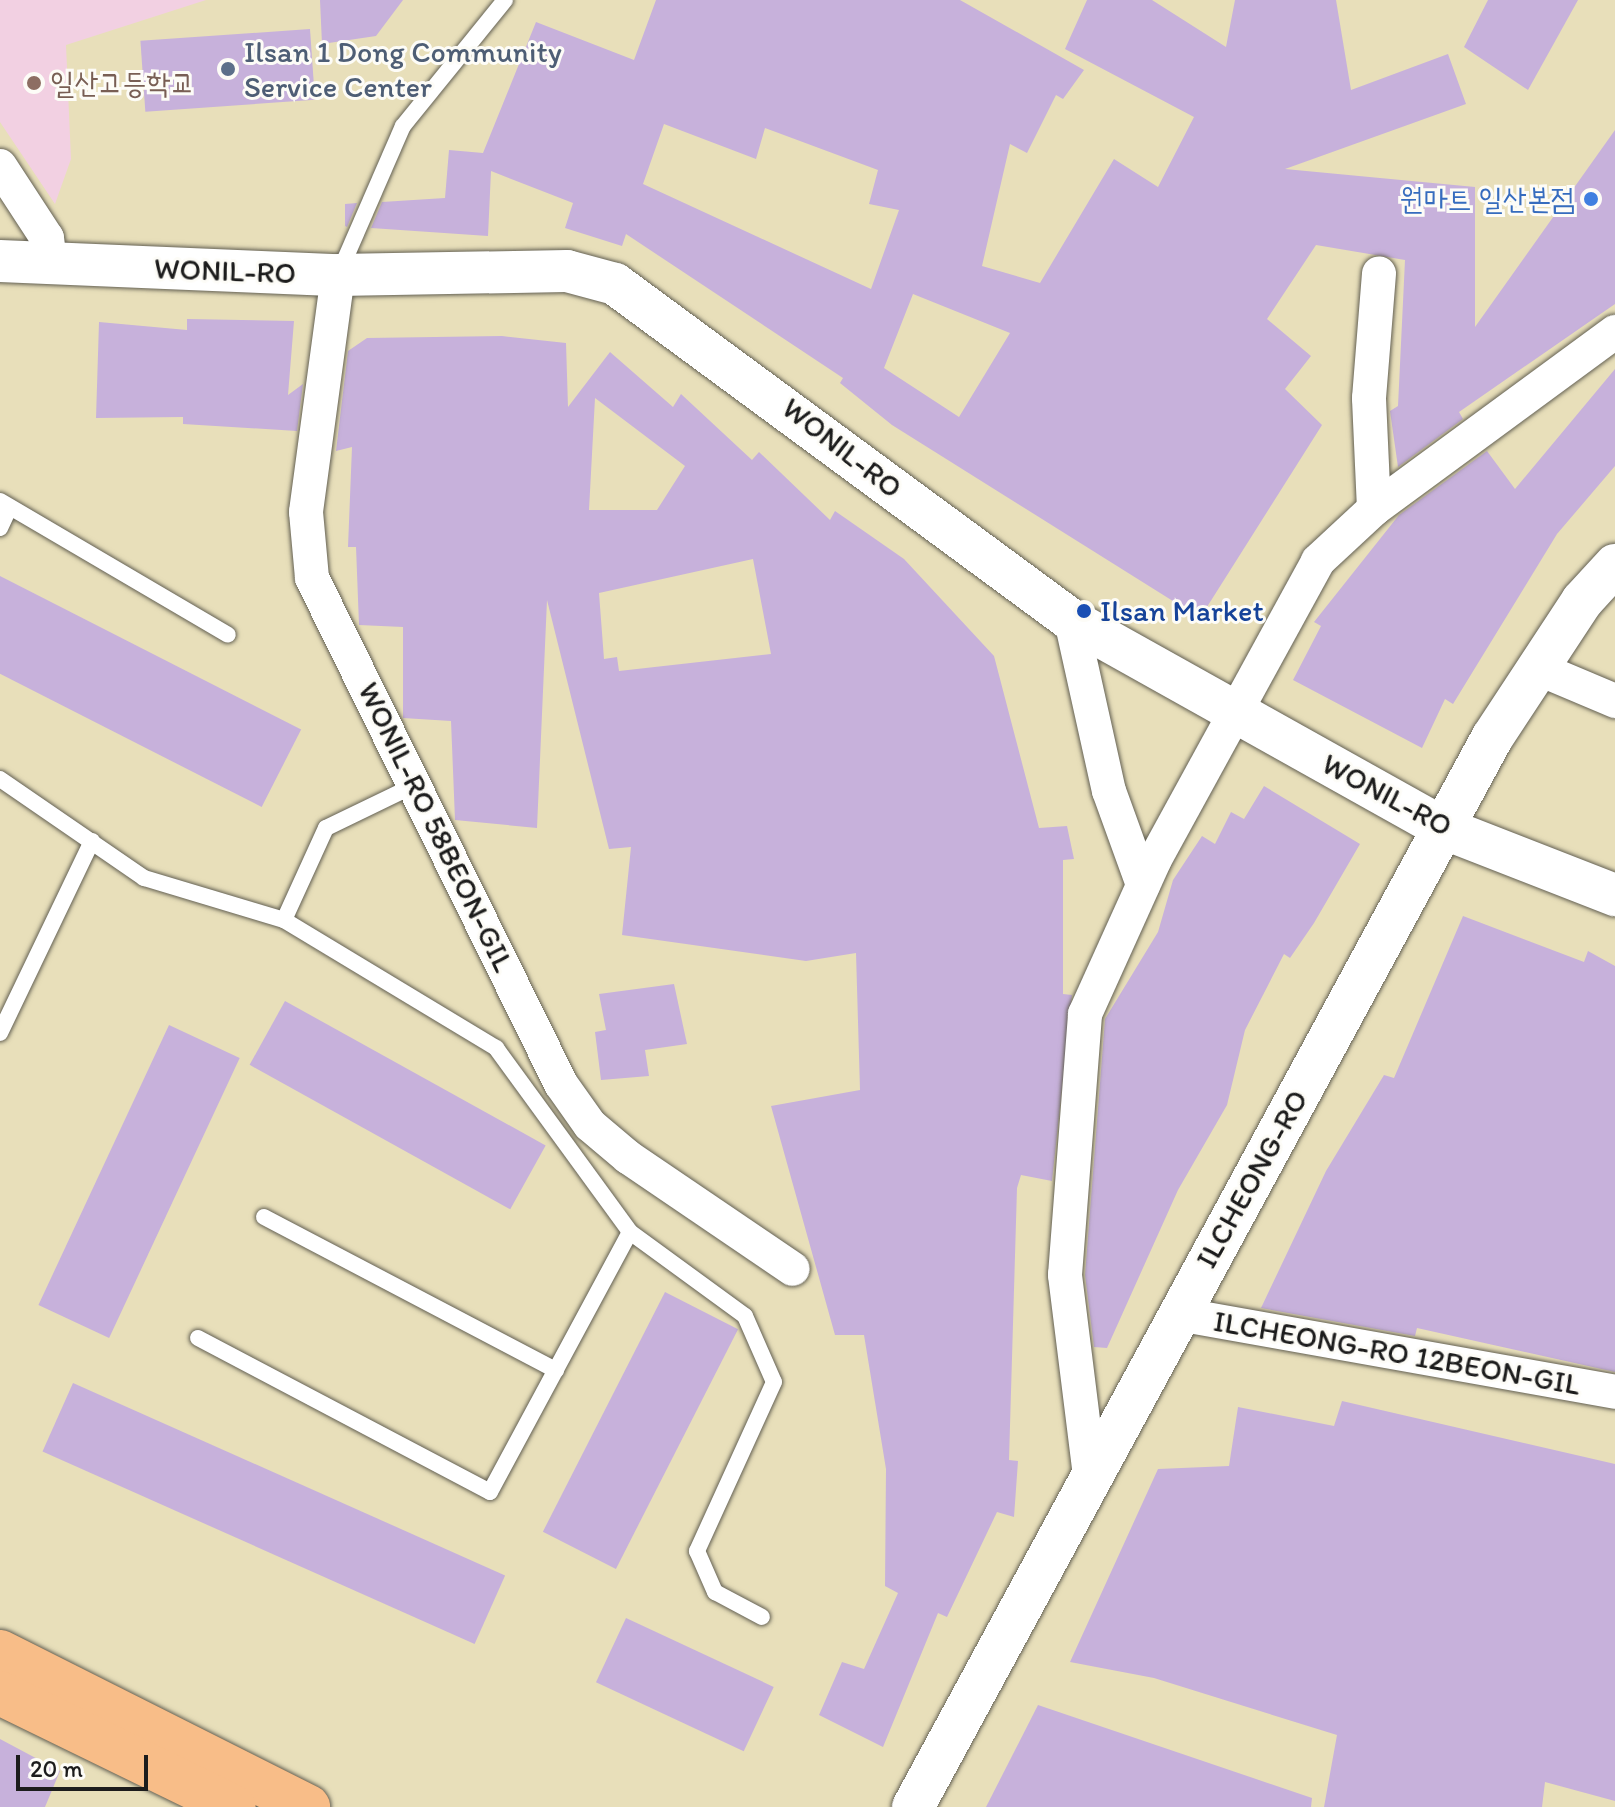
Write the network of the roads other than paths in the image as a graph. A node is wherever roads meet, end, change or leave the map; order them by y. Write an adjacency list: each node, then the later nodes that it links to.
1 (505, 0): 6 (lane)
2 (0, 166): 4 (street)
3 (0, 261): 4 (street, WONIL-RO)
4 (50, 262): 6 (street, WONIL-RO)
5 (1379, 273): 9 (street)
6 (338, 275): 12 (street, WONIL-RO); 18 (street, WONIL-RO 58BEON-GIL)
7 (1615, 332): 9 (street)
8 (4, 505): 10 (lane); 13 (lane)
9 (1374, 509): 16 (street)
10 (0, 528)
11 (1615, 565): 14 (street, ILCHEONG-RO)
12 (1071, 620): 16 (street, WONIL-RO); 21 (street)
13 (228, 635)
14 (1537, 668): 15 (street); 19 (street, ILCHEONG-RO)
15 (1615, 701)
16 (1234, 711): 19 (street, WONIL-RO); 21 (street)
17 (0, 779): 20 (lane)
18 (415, 785): 23 (lane); 27 (street, WONIL-RO 58BEON-GIL)
19 (1443, 828): 22 (street, WONIL-RO); 28 (street, ILCHEONG-RO)
20 (92, 841): 23 (lane); 24 (lane)
21 (1143, 885): 32 (street)
22 (1615, 895)
23 (284, 920): 26 (lane)
24 (0, 1033)
25 (264, 1217): 30 (lane)
26 (630, 1232): 30 (lane); 33 (lane)
27 (793, 1269)
28 (1178, 1314): 31 (street, ILCHEONG-RO 12BEON-GIL); 32 (street, ILCHEONG-RO)
29 (198, 1338): 30 (lane)
30 (556, 1370)
31 (1615, 1392)
32 (1090, 1476): 38 (street, ILCHEONG-RO)
33 (762, 1617)
34 (0, 1652): 37 (main road)
35 (0, 1693): 36 (main road)
36 (234, 1807)
37 (308, 1807)
38 (913, 1807)

